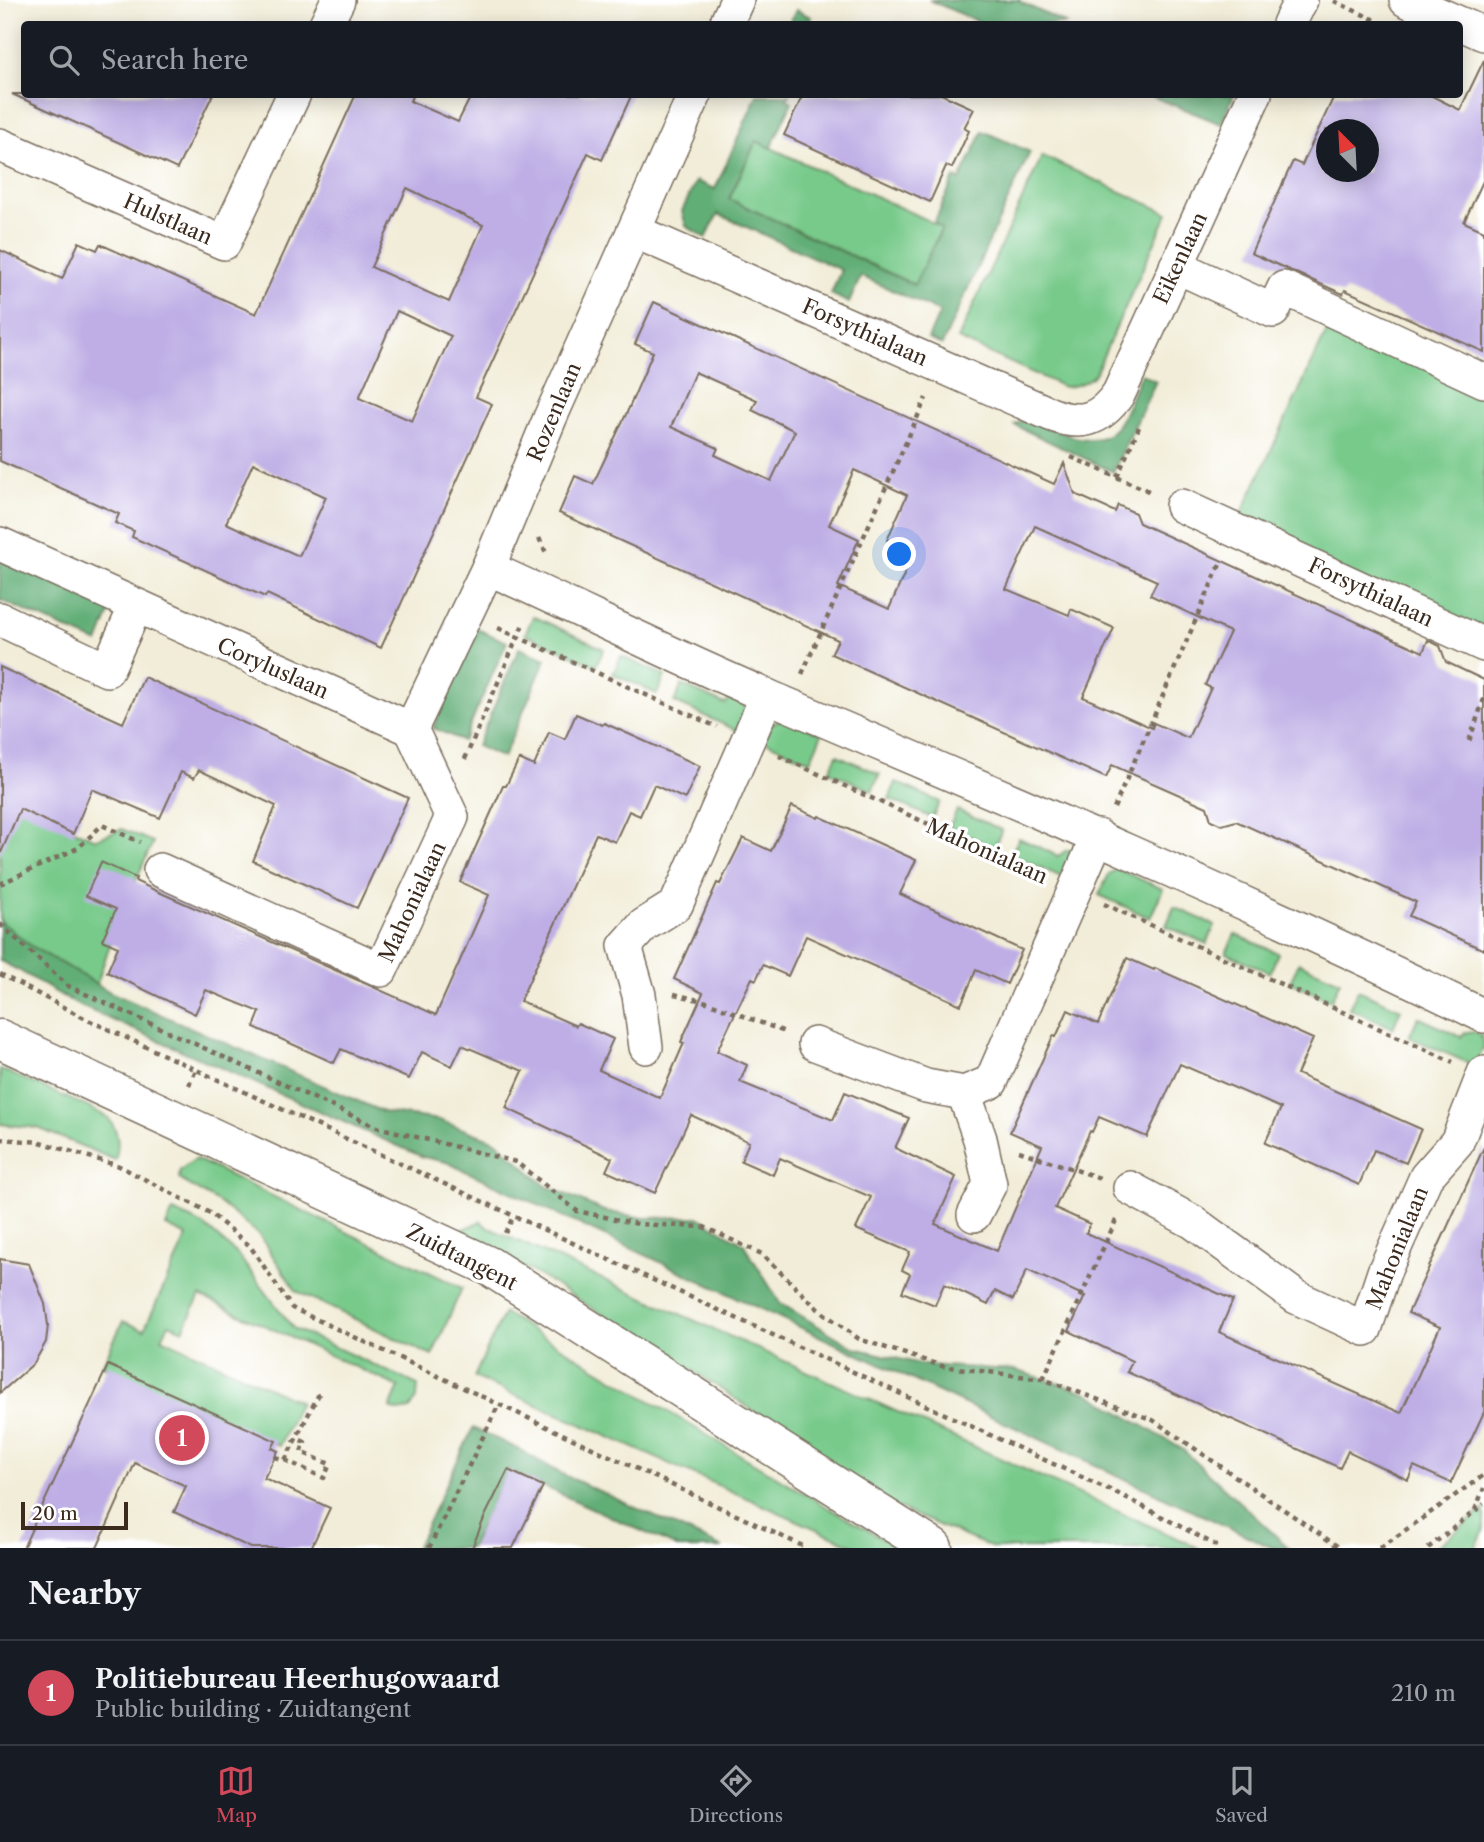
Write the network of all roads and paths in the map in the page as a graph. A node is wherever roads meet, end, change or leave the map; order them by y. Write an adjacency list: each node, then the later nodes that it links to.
1 (338, 0): 6 (street)
2 (737, 0): 7 (street)
3 (1301, 0): 8 (street)
4 (1406, 0): 10 (street)
5 (1333, 1): 9 (path)
6 (328, 21)
7 (727, 21)
8 (1290, 21)
9 (1378, 21)
10 (1454, 21)
11 (1463, 25): 12 (street)
12 (1484, 34)
13 (291, 98): 16 (street, Hulstlaan)
14 (693, 98): 17 (street, Rozenlaan)
15 (1253, 98): 18 (street, Eikenlaan)
16 (0, 145)
17 (634, 230): 19 (street, Forsythialaan); 26 (street, Rozenlaan)
18 (1176, 266): 20 (street); 21 (street, Eikenlaan)
19 (942, 366): 21 (street, Forsythialaan); 34 (path)
20 (1484, 381)
21 (1097, 415)
22 (1182, 506): 23 (street, Forsythialaan)
23 (1235, 529): 32 (street, Forsythialaan); 39 (path)
24 (538, 533): 27 (path)
25 (0, 544): 28 (street, Coryluslaan)
26 (488, 568): 27 (street); 29 (street, Rozenlaan)
27 (537, 591): 31 (path); 34 (street)
28 (136, 606): 30 (street); 35 (street, Coryluslaan)
29 (466, 613): 31 (path, Mahonialaan); 35 (street, Rozenlaan)
30 (0, 620)
31 (517, 637): 36 (path, Mahonialaan); 38 (path)
32 (1484, 645)
33 (1484, 699): 37 (path)
34 (778, 700): 36 (street); 39 (street)
35 (411, 729): 38 (street, Mahonialaan)
36 (747, 741): 42 (path, Mahonialaan); 45 (street)
37 (1469, 741)
38 (445, 804): 40 (street, Mahonialaan)
39 (1100, 837): 42 (street, Mahonialaan); 46 (street)
40 (160, 870): 41 (path)
41 (0, 884)
42 (1074, 890): 50 (path, Mahonialaan); 51 (street, Mahonialaan)
43 (0, 924): 56 (path)
44 (0, 974): 69 (path)
45 (639, 995): 48 (path); 49 (street)
46 (1484, 1016)
47 (0, 1039): 68 (main road, Zuidtangent)
48 (815, 1044): 51 (street)
49 (646, 1047)
50 (1483, 1074): 54 (street, Mahonialaan)
51 (964, 1093): 53 (street)
52 (0, 1139): 58 (path)
53 (980, 1139): 54 (path); 55 (street)
54 (1130, 1188): 56 (path)
55 (974, 1215)
56 (1043, 1379): 70 (path)
57 (320, 1392): 59 (path)
58 (499, 1404): 66 (path); 67 (path)
59 (296, 1438): 61 (path); 61 (path)
60 (275, 1457): 61 (path)
61 (285, 1460)
62 (1484, 1475): 71 (path)
63 (1484, 1489): 65 (path)
64 (1484, 1504): 65 (path)
65 (1475, 1510): 72 (path)
66 (429, 1548)
67 (807, 1548)
68 (933, 1548)
69 (1222, 1548)
70 (1340, 1548)
71 (1380, 1548)
72 (1428, 1548)

